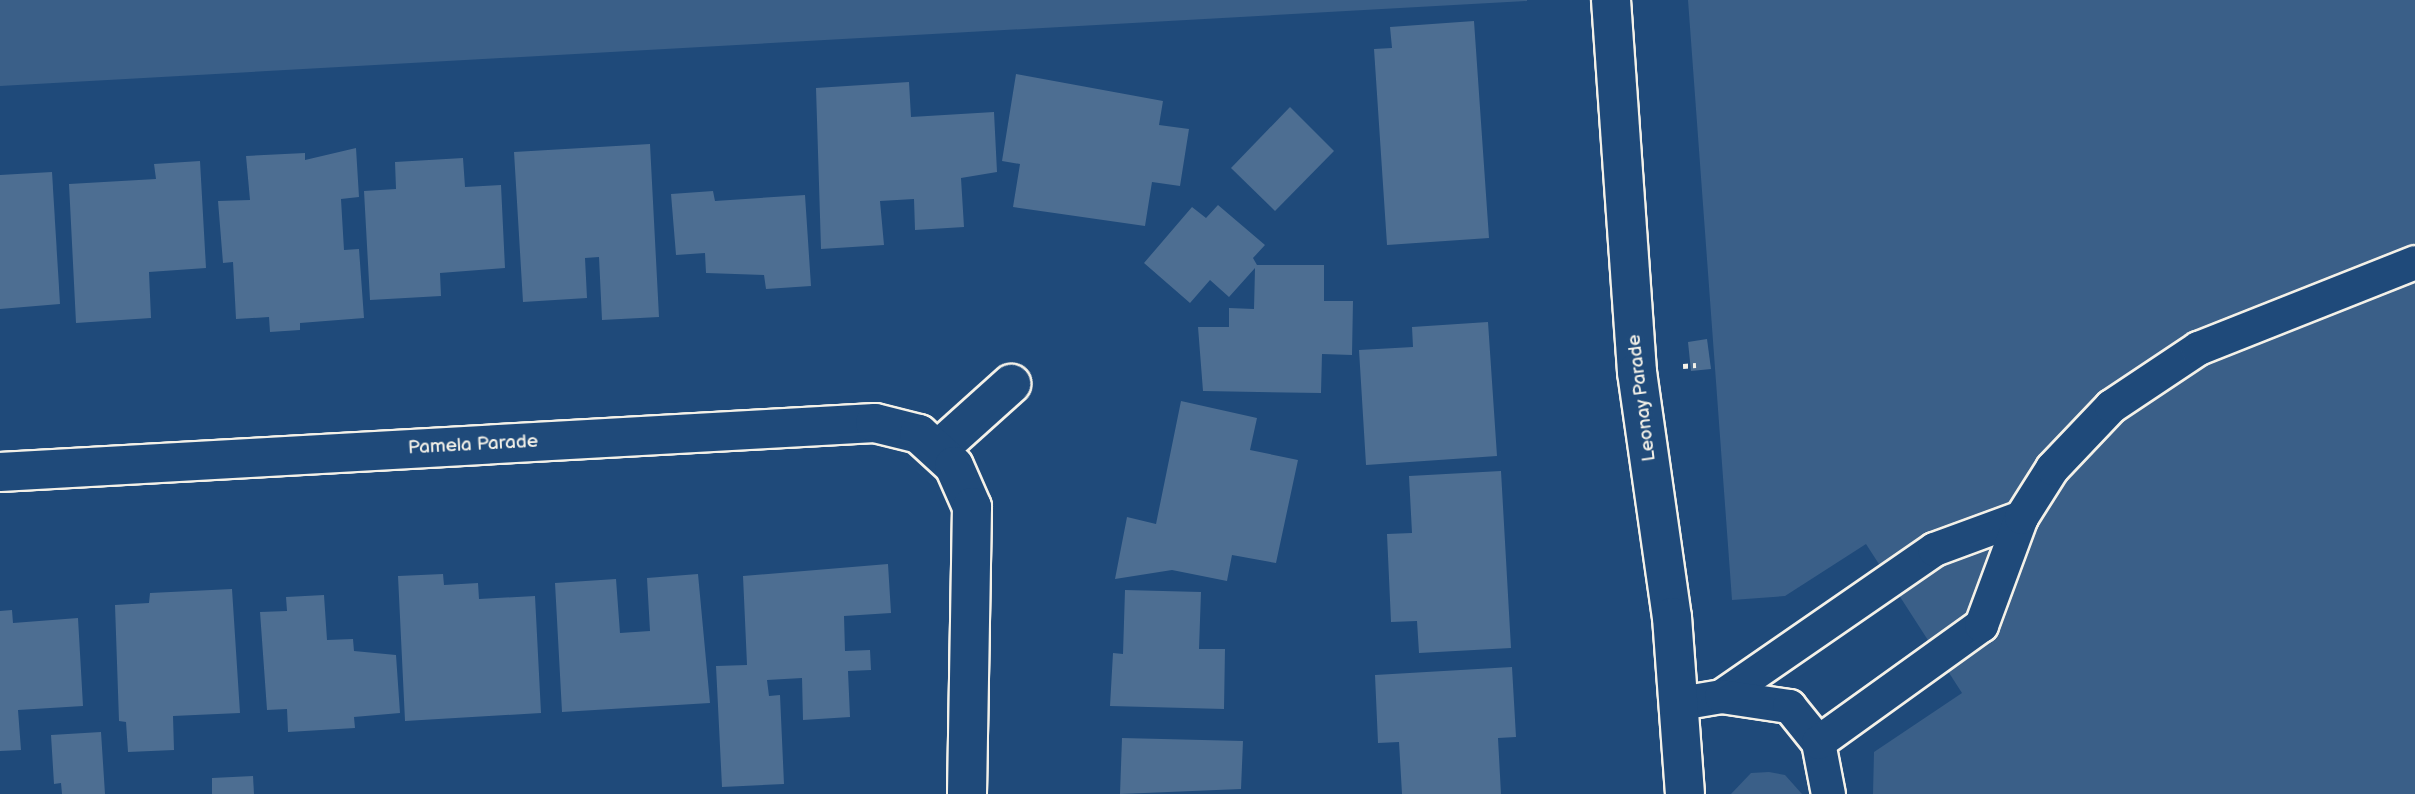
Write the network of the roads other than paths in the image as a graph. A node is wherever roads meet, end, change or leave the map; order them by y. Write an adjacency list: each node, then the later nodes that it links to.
1 (1612, 0): 8 (street, Leonay Parade)
2 (2415, 262): 6 (lane)
3 (1011, 384): 4 (street)
4 (940, 448): 5 (street, Pamela Parade); 10 (street, Pamela Parade)
5 (0, 472)
6 (2021, 517): 7 (lane); 9 (lane)
7 (1721, 696): 8 (lane); 9 (lane)
8 (1681, 703): 11 (street, Leonay Parade)
9 (1818, 742): 12 (lane)
10 (967, 794)
11 (1685, 794)
12 (1828, 794)

